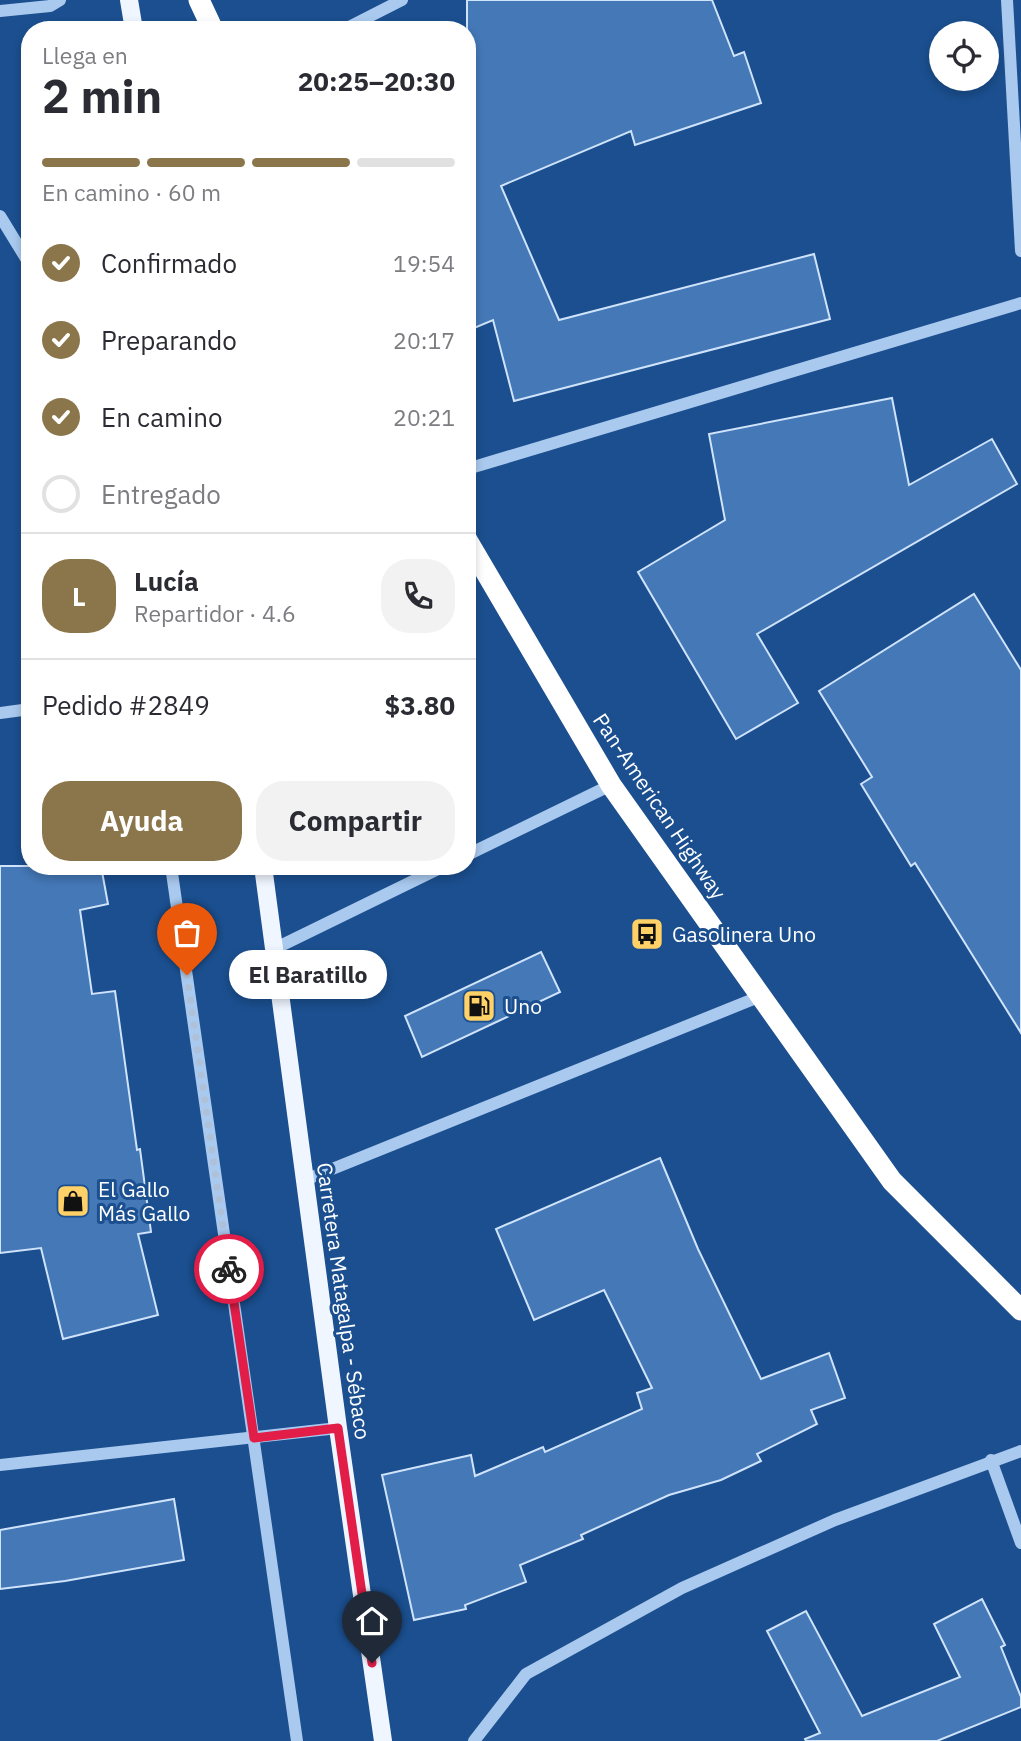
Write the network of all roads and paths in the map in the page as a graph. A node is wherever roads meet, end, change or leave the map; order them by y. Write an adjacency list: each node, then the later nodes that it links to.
1 (60, 0): 6 (street)
2 (129, 0): 7 (main road)
3 (199, 0): 8 (highway)
4 (402, 0): 9 (street)
5 (1007, 0): 12 (street)
6 (0, 11)
7 (132, 21)
8 (209, 21)
9 (360, 21)
10 (0, 216): 11 (street)
11 (21, 250)
12 (1021, 251)
13 (1021, 303): 14 (street)
14 (476, 466)
15 (476, 555): 18 (highway, Pan-American Highway)
16 (21, 710): 17 (street)
17 (0, 713)
18 (611, 785): 19 (street); 24 (highway, Pan-American Highway)
19 (476, 851)
20 (172, 875): 28 (street)
21 (264, 875): 23 (main road, Carretera Matagalpa - Sébaco)
22 (426, 875): 23 (street)
23 (274, 949): 25 (main road, Carretera Matagalpa - Sébaco)
24 (761, 996): 25 (street); 26 (highway, Pan-American Highway)
25 (305, 1180): 27 (main road, Carretera Matagalpa - Sébaco)
26 (1021, 1310)
27 (338, 1428): 28 (street); 34 (main road, Carretera Matagalpa - Sébaco)
28 (254, 1438): 31 (street); 33 (street)
29 (1021, 1451): 30 (street)
30 (991, 1460): 32 (street); 35 (street)
31 (0, 1465)
32 (1021, 1543)
33 (297, 1741)
34 (383, 1741)
35 (474, 1741)

